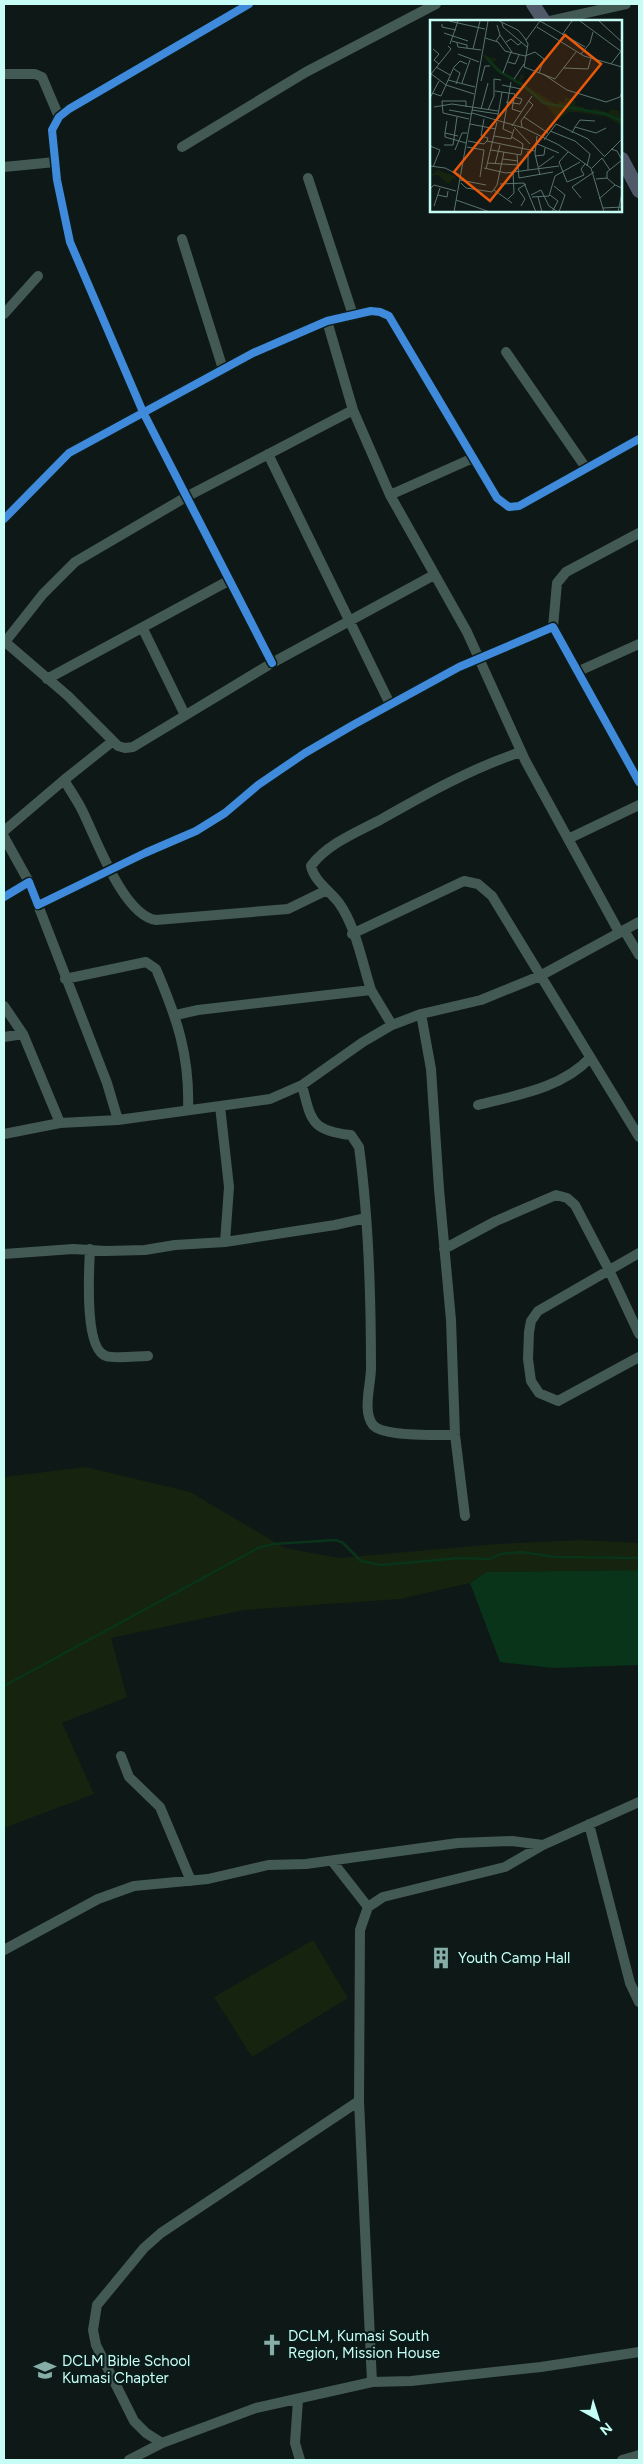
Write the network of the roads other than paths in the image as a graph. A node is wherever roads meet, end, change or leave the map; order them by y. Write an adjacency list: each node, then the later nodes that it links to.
1 (249, 4): 8 (street)
2 (436, 4): 9 (street)
3 (533, 4): 5 (highway)
4 (626, 4): 6 (street)
5 (543, 20)
6 (554, 20)
7 (4, 74): 8 (street)
8 (59, 117): 11 (street)
9 (182, 146)
10 (623, 161): 14 (highway)
11 (56, 162): 12 (street); 23 (street)
12 (4, 167)
13 (308, 178): 18 (street)
14 (639, 191)
15 (182, 239): 21 (street)
16 (38, 276): 17 (street)
17 (4, 314)
18 (354, 315): 19 (street); 26 (street)
19 (326, 321): 21 (street); 22 (street)
20 (506, 352): 27 (street)
21 (223, 369): 23 (street)
22 (353, 410): 25 (street); 28 (street)
23 (143, 412): 29 (street); 30 (street)
24 (639, 439): 27 (street)
25 (268, 454): 29 (street); 34 (street)
26 (474, 458): 27 (street); 28 (street)
27 (586, 468)
28 (390, 495): 32 (street)
29 (186, 497): 33 (street); 37 (street)
30 (4, 519)
31 (639, 533): 35 (street)
32 (434, 575): 34 (street); 39 (street)
33 (230, 580): 36 (street); 40 (street)
34 (350, 620): 40 (street); 43 (street)
35 (553, 627): 39 (street); 41 (street)
36 (143, 629): 42 (street); 44 (street)
37 (4, 642): 42 (street)
38 (639, 644): 41 (street)
39 (480, 657): 43 (street); 46 (street)
40 (272, 663): 44 (street)
41 (579, 671): 48 (street)
42 (48, 679): 45 (street)
43 (390, 704): 53 (street)
44 (185, 715): 45 (street)
45 (113, 741): 47 (street)
46 (521, 752): 52 (street); 55 (street)
47 (64, 780): 50 (street); 53 (street)
48 (639, 782)
49 (639, 806): 52 (street)
50 (4, 831)
51 (4, 837): 54 (street)
52 (568, 839): 59 (street)
53 (110, 870): 55 (street); 57 (street)
54 (29, 882): 56 (street); 57 (street)
55 (327, 890): 60 (street)
56 (4, 897)
57 (38, 905): 63 (street)
58 (639, 922): 59 (street)
59 (621, 931): 61 (street); 62 (street)
60 (352, 934): 62 (street); 64 (street)
61 (639, 955)
62 (540, 976): 66 (street); 71 (street)
63 (65, 979): 67 (street); 76 (street)
64 (371, 990): 67 (street); 68 (street)
65 (4, 1006): 69 (street)
66 (421, 1014): 68 (street); 83 (street)
67 (176, 1015): 75 (street)
68 (392, 1025): 72 (street)
69 (23, 1034): 70 (street); 77 (street)
70 (4, 1038)
71 (590, 1058): 73 (street); 79 (street)
72 (302, 1085): 74 (street); 80 (street)
73 (478, 1105)
74 (220, 1106): 75 (street); 81 (street)
75 (188, 1110): 76 (street)
76 (118, 1120): 77 (street)
77 (60, 1123): 78 (street)
78 (4, 1134)
79 (639, 1137)
80 (366, 1218): 81 (street); 90 (street)
81 (225, 1242): 82 (street)
82 (90, 1249): 85 (street); 88 (street)
83 (444, 1249): 86 (street); 90 (street)
84 (639, 1253): 86 (street)
85 (4, 1254)
86 (610, 1270): 87 (street); 89 (street)
87 (639, 1334)
88 (148, 1356)
89 (639, 1357)
90 (455, 1435): 91 (street)
91 (464, 1516)
92 (121, 1756): 97 (street)
93 (639, 1802): 94 (street)
94 (589, 1824): 95 (street); 100 (street)
95 (543, 1845): 96 (street); 98 (street)
96 (332, 1861): 97 (street); 98 (street)
97 (191, 1881): 99 (street)
98 (368, 1907): 101 (street)
99 (4, 1950)
100 (639, 2002)
101 (359, 2101): 103 (street); 105 (street)
102 (639, 2352): 103 (street)
103 (372, 2382): 104 (street)
104 (298, 2400): 105 (street); 108 (street)
105 (162, 2443): 107 (street)
106 (639, 2455): 109 (street)
107 (129, 2460)
108 (300, 2460)
109 (622, 2460)

